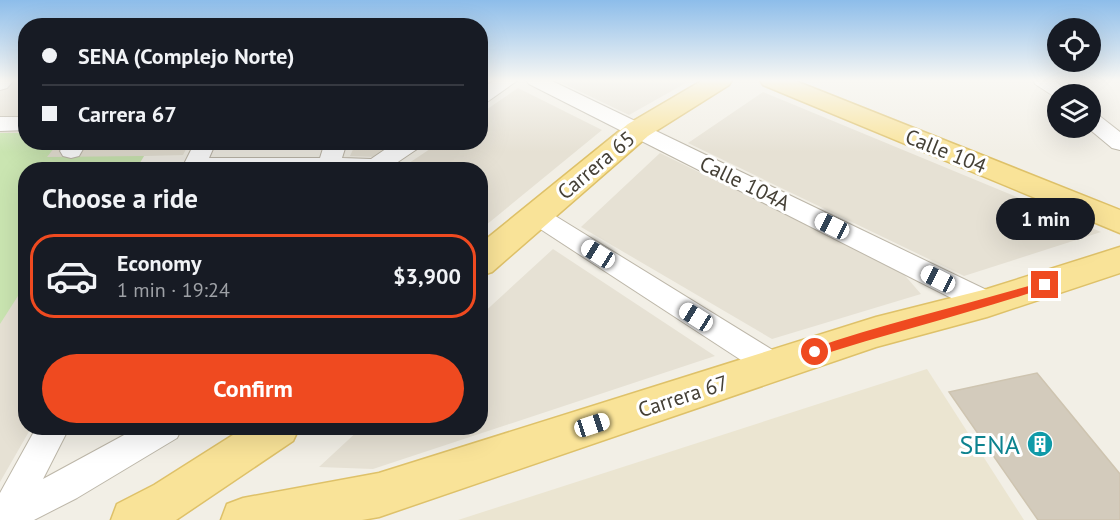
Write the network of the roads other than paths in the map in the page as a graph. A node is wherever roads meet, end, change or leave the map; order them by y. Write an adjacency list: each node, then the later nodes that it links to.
1 (586, 104): 8 (street, Calle 104A)
2 (680, 104): 8 (main road, Carrera 65)
3 (831, 104): 14 (main road, Calle 104)
4 (880, 104): 12 (main road, Calle 104)
5 (18, 123): 6 (street)
6 (0, 124)
7 (1101, 128): 9 (street)
8 (638, 130): 13 (main road, Carrera 65); 17 (street, Calle 104A)
9 (1120, 143)
10 (400, 150): 11 (street)
11 (381, 162)
12 (1120, 200)
13 (536, 215): 15 (main road, Carrera 65); 18 (street)
14 (1120, 222)
15 (488, 256)
16 (1120, 260): 17 (main road, Carrera 67)
17 (987, 303): 18 (main road, Carrera 67)
18 (774, 366): 24 (main road, Carrera 67)
19 (49, 435): 22 (street)
20 (154, 435): 22 (street)
21 (268, 435): 23 (main road)
22 (3, 518)
23 (133, 520)
24 (243, 520)

